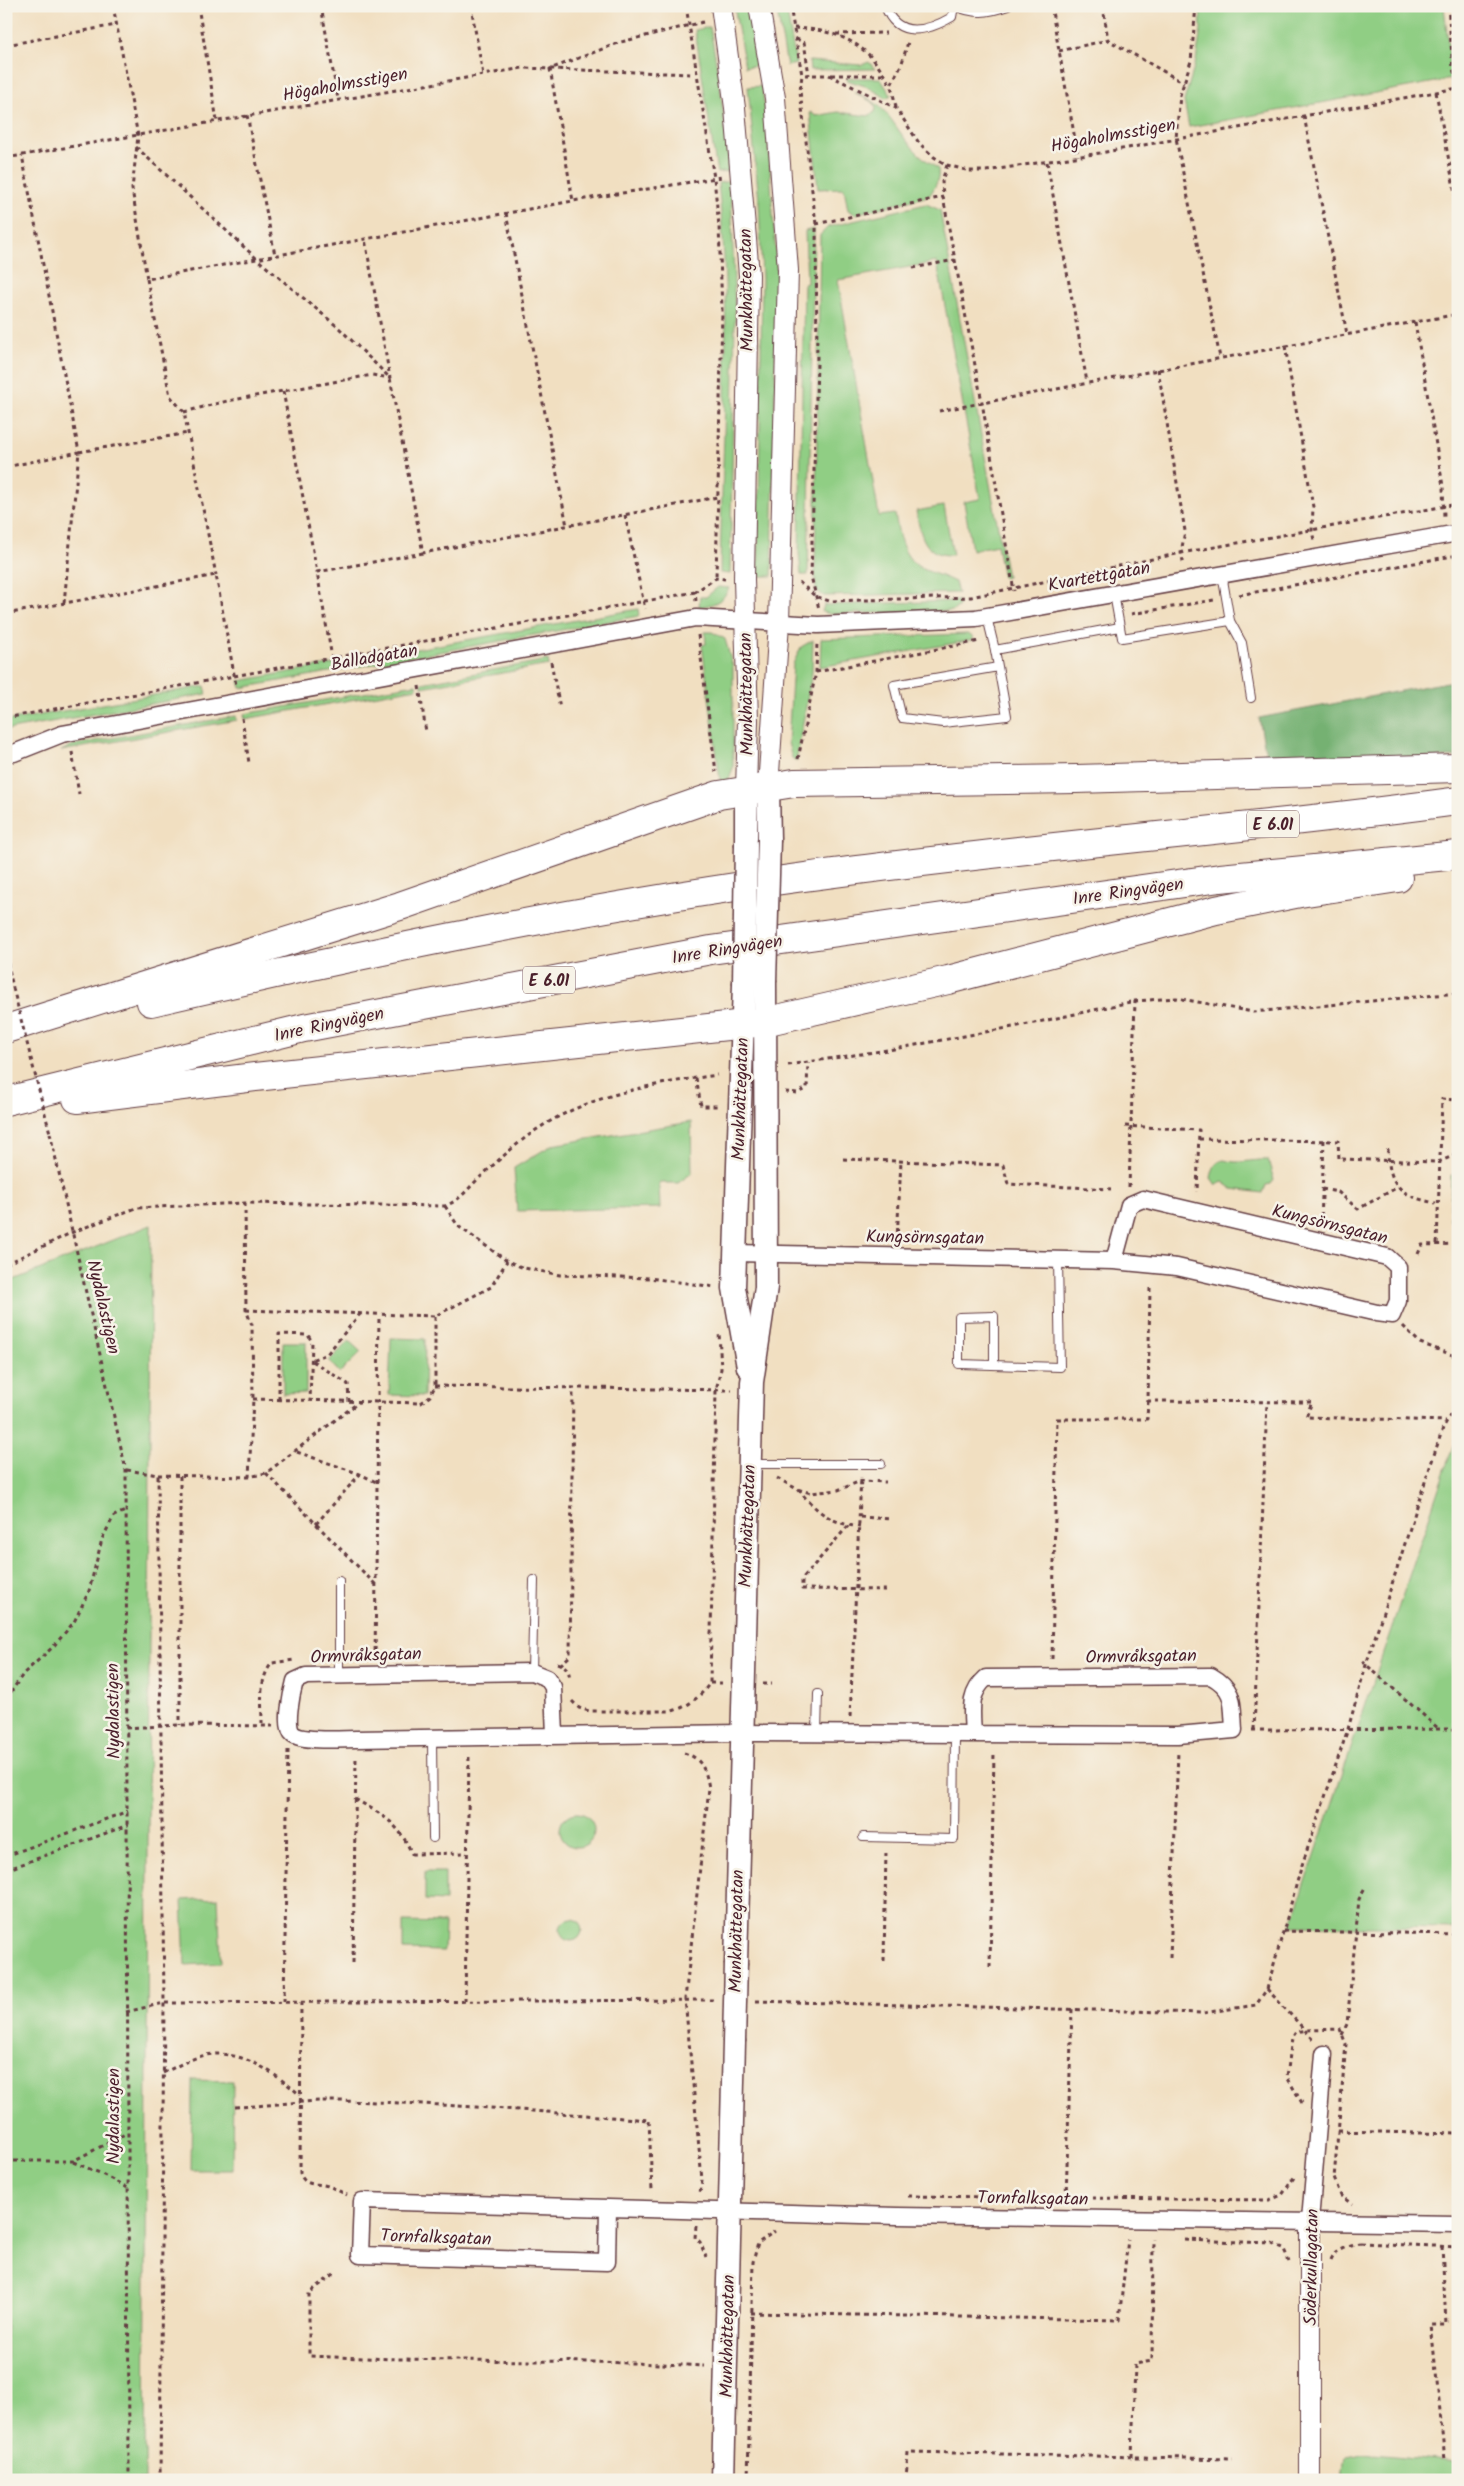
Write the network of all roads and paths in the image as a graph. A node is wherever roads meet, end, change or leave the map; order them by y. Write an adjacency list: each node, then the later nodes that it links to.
1 (112, 6): 16 (path)
2 (198, 6): 39 (path)
3 (321, 6): 35 (path)
4 (471, 6): 28 (path)
5 (686, 6): 17 (path)
6 (760, 6): 99 (street, Munkhättegatan)
7 (790, 6): 18 (path)
8 (885, 6): 19 (lane)
9 (955, 6): 10 (lane); 19 (lane)
10 (1008, 6)
11 (1051, 6): 25 (path)
12 (1103, 6): 23 (path)
13 (1196, 6): 31 (path)
14 (1448, 6): 33 (path)
15 (722, 12): 17 (path); 48 (street, Munkhättegatan)
16 (116, 25): 24 (path); 40 (path)
17 (690, 25): 26 (path); 49 (path)
18 (794, 28): 21 (path); 22 (path)
19 (910, 30): 32 (path)
20 (886, 33): 21 (path)
21 (836, 34): 30 (path)
22 (796, 39): 29 (path, Högaholmsstigen); 54 (path)
23 (1108, 40): 25 (path); 31 (path)
24 (6, 45)
25 (1059, 51): 44 (path)
26 (550, 69): 27 (path, Högaholmsstigen); 28 (path, Högaholmsstigen); 51 (path)
27 (692, 74)
28 (483, 75): 35 (path, Högaholmsstigen)
29 (829, 75): 30 (path); 36 (path, Högaholmsstigen)
30 (883, 75): 32 (path)
31 (1184, 83): 41 (path)
32 (891, 85): 36 (path)
33 (1458, 86): 34 (path, Högaholmsstigen)
34 (1436, 92): 38 (path, Högaholmsstigen); 52 (path)
35 (338, 99): 37 (path, Högaholmsstigen)
36 (896, 108): 47 (path, Högaholmsstigen)
37 (247, 115): 39 (path, Högaholmsstigen); 56 (path)
38 (1304, 116): 41 (path, Högaholmsstigen); 63 (path)
39 (217, 121): 40 (path, Högaholmsstigen)
40 (138, 136): 42 (path); 43 (path, Högaholmsstigen)
41 (1176, 138): 44 (path, Högaholmsstigen); 65 (path)
42 (136, 146): 57 (path); 60 (path)
43 (22, 155): 45 (path, Högaholmsstigen); 74 (path)
44 (1078, 156): 46 (path, Högaholmsstigen)
45 (6, 158)
46 (1047, 162): 47 (path, Högaholmsstigen); 68 (path)
47 (947, 165): 50 (path)
48 (741, 174): 49 (path); 97 (street, Munkhättegatan)
49 (714, 178): 51 (path); 76 (path)
50 (943, 197): 54 (path); 58 (path)
51 (573, 200): 53 (path)
52 (1458, 209)
53 (506, 213): 55 (path); 78 (path)
54 (816, 224): 100 (path)
55 (365, 239): 56 (path); 67 (path)
56 (275, 255): 57 (path)
57 (257, 259): 60 (path); 67 (path)
58 (955, 260): 59 (path); 70 (path)
59 (913, 268)
60 (147, 279): 72 (path)
61 (1458, 314): 62 (path)
62 (1414, 322): 63 (path); 79 (path)
63 (1347, 334): 64 (path)
64 (1285, 346): 65 (path); 82 (path)
65 (1220, 358): 66 (path)
66 (1158, 369): 68 (path); 87 (path)
67 (390, 378): 69 (path); 80 (path)
68 (1087, 382): 70 (path)
69 (283, 391): 72 (path); 83 (path)
70 (982, 402): 71 (path); 93 (path)
71 (939, 411)
72 (184, 412): 73 (path)
73 (188, 433): 74 (path); 85 (path)
74 (79, 452): 75 (path); 92 (path)
75 (6, 467)
76 (718, 497): 77 (path); 86 (path)
77 (624, 515): 78 (path); 91 (path)
78 (566, 526): 80 (path)
79 (1452, 534): 82 (street, Kvartettgatan)
80 (423, 553): 83 (path)
81 (1458, 556): 90 (path)
82 (1319, 558): 84 (street, Kvartettgatan)
83 (318, 572): 106 (path)
84 (1222, 574): 87 (street, Kvartettgatan); 90 (lane)
85 (216, 575): 92 (path); 110 (path)
86 (716, 578)
87 (1187, 581): 89 (street, Kvartettgatan)
88 (695, 592): 91 (path)
89 (1114, 594): 93 (street, Kvartettgatan); 96 (lane)
90 (1226, 598): 96 (path); 98 (lane)
91 (644, 601): 101 (path); 106 (path)
92 (64, 604): 94 (path)
93 (1016, 611): 95 (street, Kvartettgatan)
94 (6, 614)
95 (987, 617): 100 (street, Kvartettgatan); 103 (lane)
96 (1118, 617): 102 (lane)
97 (744, 621): 99 (street, Kvartettgatan); 101 (street, Balladgatan); 120 (street, Munkhättegatan)
98 (1230, 621): 102 (lane); 111 (lane)
99 (779, 623): 100 (street, Kvartettgatan); 120 (street, Munkhättegatan)
100 (818, 625): 109 (path)
101 (649, 627): 104 (street, Balladgatan)
102 (1120, 627): 105 (lane)
103 (993, 639): 105 (lane); 109 (path)
104 (548, 645): 108 (street, Balladgatan); 113 (path)
105 (995, 650): 107 (lane)
106 (332, 658): 110 (path)
107 (998, 667): 107 (lane)
108 (416, 670): 112 (street, Balladgatan); 115 (path)
109 (816, 672): 120 (path)
110 (235, 676): 112 (path); 114 (path)
111 (1251, 698)
112 (239, 702): 117 (street, Balladgatan); 118 (path)
113 (560, 708)
114 (6, 718)
115 (426, 732)
116 (72, 752): 121 (path)
117 (14, 753)
118 (249, 763)
119 (1458, 768): 120 (highway)
120 (769, 787): 126 (main road, Munkhättegatan, bridge); 126 (main road, Munkhättegatan, bridge); 130 (highway)
121 (79, 794)
122 (1458, 801): 131 (highway, E 6.01)
123 (1458, 855): 141 (highway, Inre Ringvägen / E 6.01)
124 (1458, 871): 129 (highway)
125 (6, 955): 164 (path, Nydalastigen, bridge)
126 (754, 983): 129 (main road, Munkhättegatan)
127 (1458, 993): 128 (path)
128 (1135, 1001): 132 (path); 146 (path)
129 (753, 1023): 143 (highway); 168 (main road, Munkhättegatan); 169 (main road, Munkhättegatan)
130 (6, 1030)
131 (6, 1036)
132 (808, 1062): 133 (path); 138 (path)
133 (788, 1065)
134 (722, 1070): 137 (path)
135 (717, 1075): 136 (path)
136 (696, 1078): 142 (path); 162 (path)
137 (721, 1079)
138 (782, 1092)
139 (721, 1097): 142 (path)
140 (1458, 1100): 154 (path)
141 (6, 1101)
142 (721, 1106): 144 (path)
143 (6, 1110)
144 (721, 1116)
145 (1125, 1126): 146 (path)
146 (1131, 1126): 147 (path); 161 (path)
147 (1199, 1139): 148 (path); 158 (path)
148 (1324, 1140): 153 (path); 157 (path)
149 (1388, 1149): 153 (path)
150 (1458, 1154): 154 (path)
151 (843, 1159): 152 (path)
152 (901, 1161): 156 (path); 165 (path)
153 (1388, 1161): 154 (path); 155 (path)
154 (1438, 1162): 159 (path)
155 (1398, 1187): 157 (path); 159 (path)
156 (1111, 1189)
157 (1322, 1189): 163 (path)
158 (1197, 1192)
159 (1436, 1203): 166 (path)
160 (245, 1204): 162 (path); 164 (path); 179 (path)
161 (1128, 1205): 173 (street); 182 (street, Kungsörnsgatan)
162 (445, 1206): 172 (path)
163 (1321, 1224)
164 (73, 1232): 174 (path); 206 (path, Nydalastigen)
165 (897, 1242)
166 (1437, 1244): 167 (path); 170 (path)
167 (1458, 1244)
168 (735, 1254): 169 (street, Kungsörnsgatan); 189 (main road, Munkhättegatan)
169 (766, 1254): 171 (street, Kungsörnsgatan); 189 (main road, Munkhättegatan)
170 (1418, 1254)
171 (1058, 1260): 173 (street, Kungsörnsgatan); 187 (lane)
172 (507, 1261): 176 (path); 183 (path)
173 (1114, 1261): 182 (street, Kungsörnsgatan)
174 (6, 1264)
175 (717, 1277): 176 (path)
176 (717, 1287): 178 (path)
177 (1150, 1288): 194 (path)
178 (717, 1294)
179 (246, 1310): 180 (path); 192 (path)
180 (360, 1314): 181 (path); 186 (path)
181 (379, 1314): 183 (path); 200 (path)
182 (1392, 1314): 185 (path)
183 (435, 1316): 188 (path)
184 (718, 1330): 191 (path)
185 (1458, 1357)
186 (311, 1360): 193 (path); 195 (path); 197 (path)
187 (994, 1365): 187 (lane)
188 (435, 1386): 190 (path); 200 (path)
189 (752, 1387): 191 (path); 203 (main road, Munkhättegatan)
190 (573, 1388): 191 (path); 231 (path)
191 (716, 1390): 241 (path)
192 (254, 1399): 193 (path); 211 (path)
193 (279, 1400): 195 (path)
194 (1148, 1400): 199 (path); 236 (path)
195 (310, 1401): 197 (path)
196 (1458, 1401): 201 (path)
197 (349, 1402): 198 (path)
198 (359, 1402): 200 (path); 202 (path)
199 (1267, 1402): 201 (path); 251 (path)
200 (380, 1403): 215 (path)
201 (1446, 1421): 232 (path)
202 (297, 1451): 207 (path); 208 (path)
203 (749, 1464): 204 (lane); 253 (main road, Munkhättegatan)
204 (862, 1464): 205 (lane); 213 (path)
205 (881, 1464)
206 (126, 1470): 209 (path); 217 (path, Nydalastigen)
207 (266, 1473): 211 (path); 220 (path)
208 (360, 1474): 215 (path); 220 (path)
209 (158, 1475): 210 (path); 244 (path)
210 (180, 1476): 211 (path); 242 (path)
211 (249, 1477)
212 (774, 1477): 216 (path)
213 (861, 1480): 214 (path); 216 (path); 218 (path)
214 (886, 1482)
215 (378, 1483): 225 (path)
216 (797, 1489): 221 (path)
217 (125, 1511): 240 (path); 245 (path, Nydalastigen)
218 (860, 1518): 219 (path); 222 (path)
219 (890, 1519)
220 (316, 1524): 225 (path)
221 (848, 1526): 222 (path); 227 (path)
222 (860, 1527): 227 (path)
223 (534, 1580): 235 (lane)
224 (339, 1581): 234 (lane)
225 (376, 1586): 233 (path)
226 (889, 1590): 227 (path)
227 (857, 1591): 255 (path)
228 (295, 1660): 243 (path)
229 (385, 1661): 233 (path)
230 (1362, 1661): 232 (path)
231 (562, 1664): 235 (path); 235 (path); 237 (path)
232 (1366, 1665): 247 (path); 248 (path)
233 (375, 1667): 234 (street, Ormvråksgatan); 234 (path); 235 (street, Ormvråksgatan)
234 (339, 1668): 246 (street, Ormvråksgatan)
235 (537, 1670): 258 (street)
236 (1052, 1677): 250 (street, Ormvråksgatan); 257 (street, Ormvråksgatan)
237 (570, 1686)
238 (570, 1694): 241 (path)
239 (818, 1694): 254 (lane)
240 (6, 1699)
241 (683, 1708): 252 (path)
242 (180, 1724): 243 (path); 244 (path)
243 (262, 1724): 246 (path)
244 (161, 1727): 245 (path); 288 (path)
245 (126, 1728): 265 (path, Nydalastigen)
246 (289, 1728): 262 (street); 286 (path)
247 (1348, 1729): 248 (path); 251 (path); 274 (path)
248 (1440, 1729): 249 (path)
249 (1458, 1729)
250 (1234, 1730): 251 (path); 259 (street)
251 (1254, 1730)
252 (681, 1733): 253 (street); 258 (street); 282 (path)
253 (741, 1733): 254 (street); 308 (main road, Munkhättegatan, bridge)
254 (817, 1733): 255 (street)
255 (849, 1733): 256 (street)
256 (955, 1734): 257 (street); 268 (lane)
257 (973, 1734): 259 (street)
258 (555, 1735): 261 (street)
259 (1178, 1736): 277 (path)
260 (432, 1737): 261 (street); 262 (street); 269 (lane)
261 (469, 1737): 270 (path)
262 (356, 1739): 264 (path)
263 (994, 1751): 280 (path)
264 (355, 1799): 270 (path); 279 (path)
265 (128, 1812): 266 (path, Nydalastigen); 271 (path)
266 (128, 1825): 272 (path); 290 (path, Nydalastigen)
267 (863, 1837): 268 (lane)
268 (887, 1837): 278 (path)
269 (433, 1838)
270 (467, 1853): 284 (path)
271 (6, 1856)
272 (6, 1870)
273 (1366, 1887): 275 (path)
274 (1283, 1931): 275 (path); 281 (path)
275 (1356, 1933): 276 (path); 291 (path)
276 (1458, 1934)
277 (1170, 1958)
278 (884, 1961)
279 (353, 1963)
280 (990, 1967)
281 (1267, 1989): 289 (path); 292 (path)
282 (685, 1999): 283 (path); 284 (path); 307 (path)
283 (725, 2000)
284 (465, 2001): 287 (path)
285 (755, 2001): 289 (path)
286 (284, 2002): 287 (path); 288 (path)
287 (301, 2002): 294 (path)
288 (164, 2003): 290 (path); 293 (path)
289 (1072, 2009): 304 (path)
290 (126, 2012): 298 (path, Nydalastigen)
291 (1342, 2035)
292 (1324, 2054): 309 (street, Söderkullagatan)
293 (163, 2073): 294 (path); 333 (path)
294 (300, 2096): 295 (path)
295 (300, 2101): 296 (path); 303 (path); 305 (path)
296 (235, 2107)
297 (1338, 2130): 299 (path)
298 (127, 2133): 301 (path); 302 (path, Nydalastigen)
299 (1458, 2134)
300 (6, 2161): 301 (path)
301 (72, 2161): 302 (path)
302 (128, 2188): 332 (path, Nydalastigen)
303 (652, 2193)
304 (1066, 2197)
305 (362, 2201): 306 (street, Tornfalksgatan); 306 (street, Tornfalksgatan)
306 (608, 2208): 307 (street, Tornfalksgatan)
307 (698, 2211): 308 (street, Tornfalksgatan); 322 (path)
308 (730, 2212): 309 (street, Tornfalksgatan); 334 (main road, Munkhättegatan)
309 (1310, 2221): 310 (street, Tornfalksgatan); 337 (street, Söderkullagatan)
310 (1458, 2224)
311 (783, 2231): 325 (path)
312 (1119, 2238): 313 (path)
313 (1128, 2239): 314 (path); 325 (path)
314 (1136, 2239)
315 (1145, 2239): 316 (path)
316 (1153, 2239): 317 (path); 329 (path)
317 (1162, 2240)
318 (1182, 2240): 323 (path)
319 (1360, 2243): 320 (path)
320 (1442, 2246): 321 (path); 331 (path)
321 (1458, 2247)
322 (706, 2265)
323 (1290, 2265)
324 (334, 2274): 327 (path)
325 (752, 2313): 335 (path)
326 (704, 2357): 327 (path)
327 (704, 2366): 328 (path)
328 (704, 2376)
329 (1132, 2458): 330 (path); 336 (path)
330 (1232, 2460)
331 (1445, 2460)
332 (129, 2480)
333 (160, 2480)
334 (724, 2480)
335 (748, 2480)
336 (906, 2480)
337 (1310, 2480)

